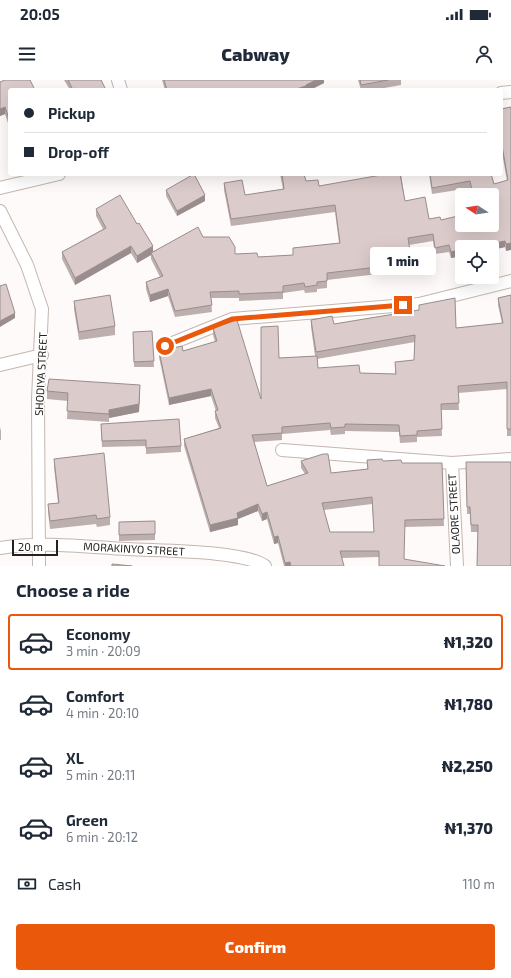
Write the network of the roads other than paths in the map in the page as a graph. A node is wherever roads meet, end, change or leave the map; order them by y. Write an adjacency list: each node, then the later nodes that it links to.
1 (51, 176): 2 (street)
2 (0, 188)
3 (0, 211): 6 (street, SHODIYA STREET)
4 (511, 281): 5 (street)
5 (165, 346)
6 (42, 355): 7 (street); 11 (street, SHODIYA STREET)
7 (0, 365)
8 (282, 450): 10 (street)
9 (511, 459): 10 (street)
10 (452, 463): 15 (street, OLAORE STREET)
11 (39, 545): 12 (street, MORAKINYO STREET); 13 (street, SHODIYA STREET); 14 (street, MORAKINYO STREET)
12 (0, 548)
13 (39, 566)
14 (265, 566)
15 (457, 566)

